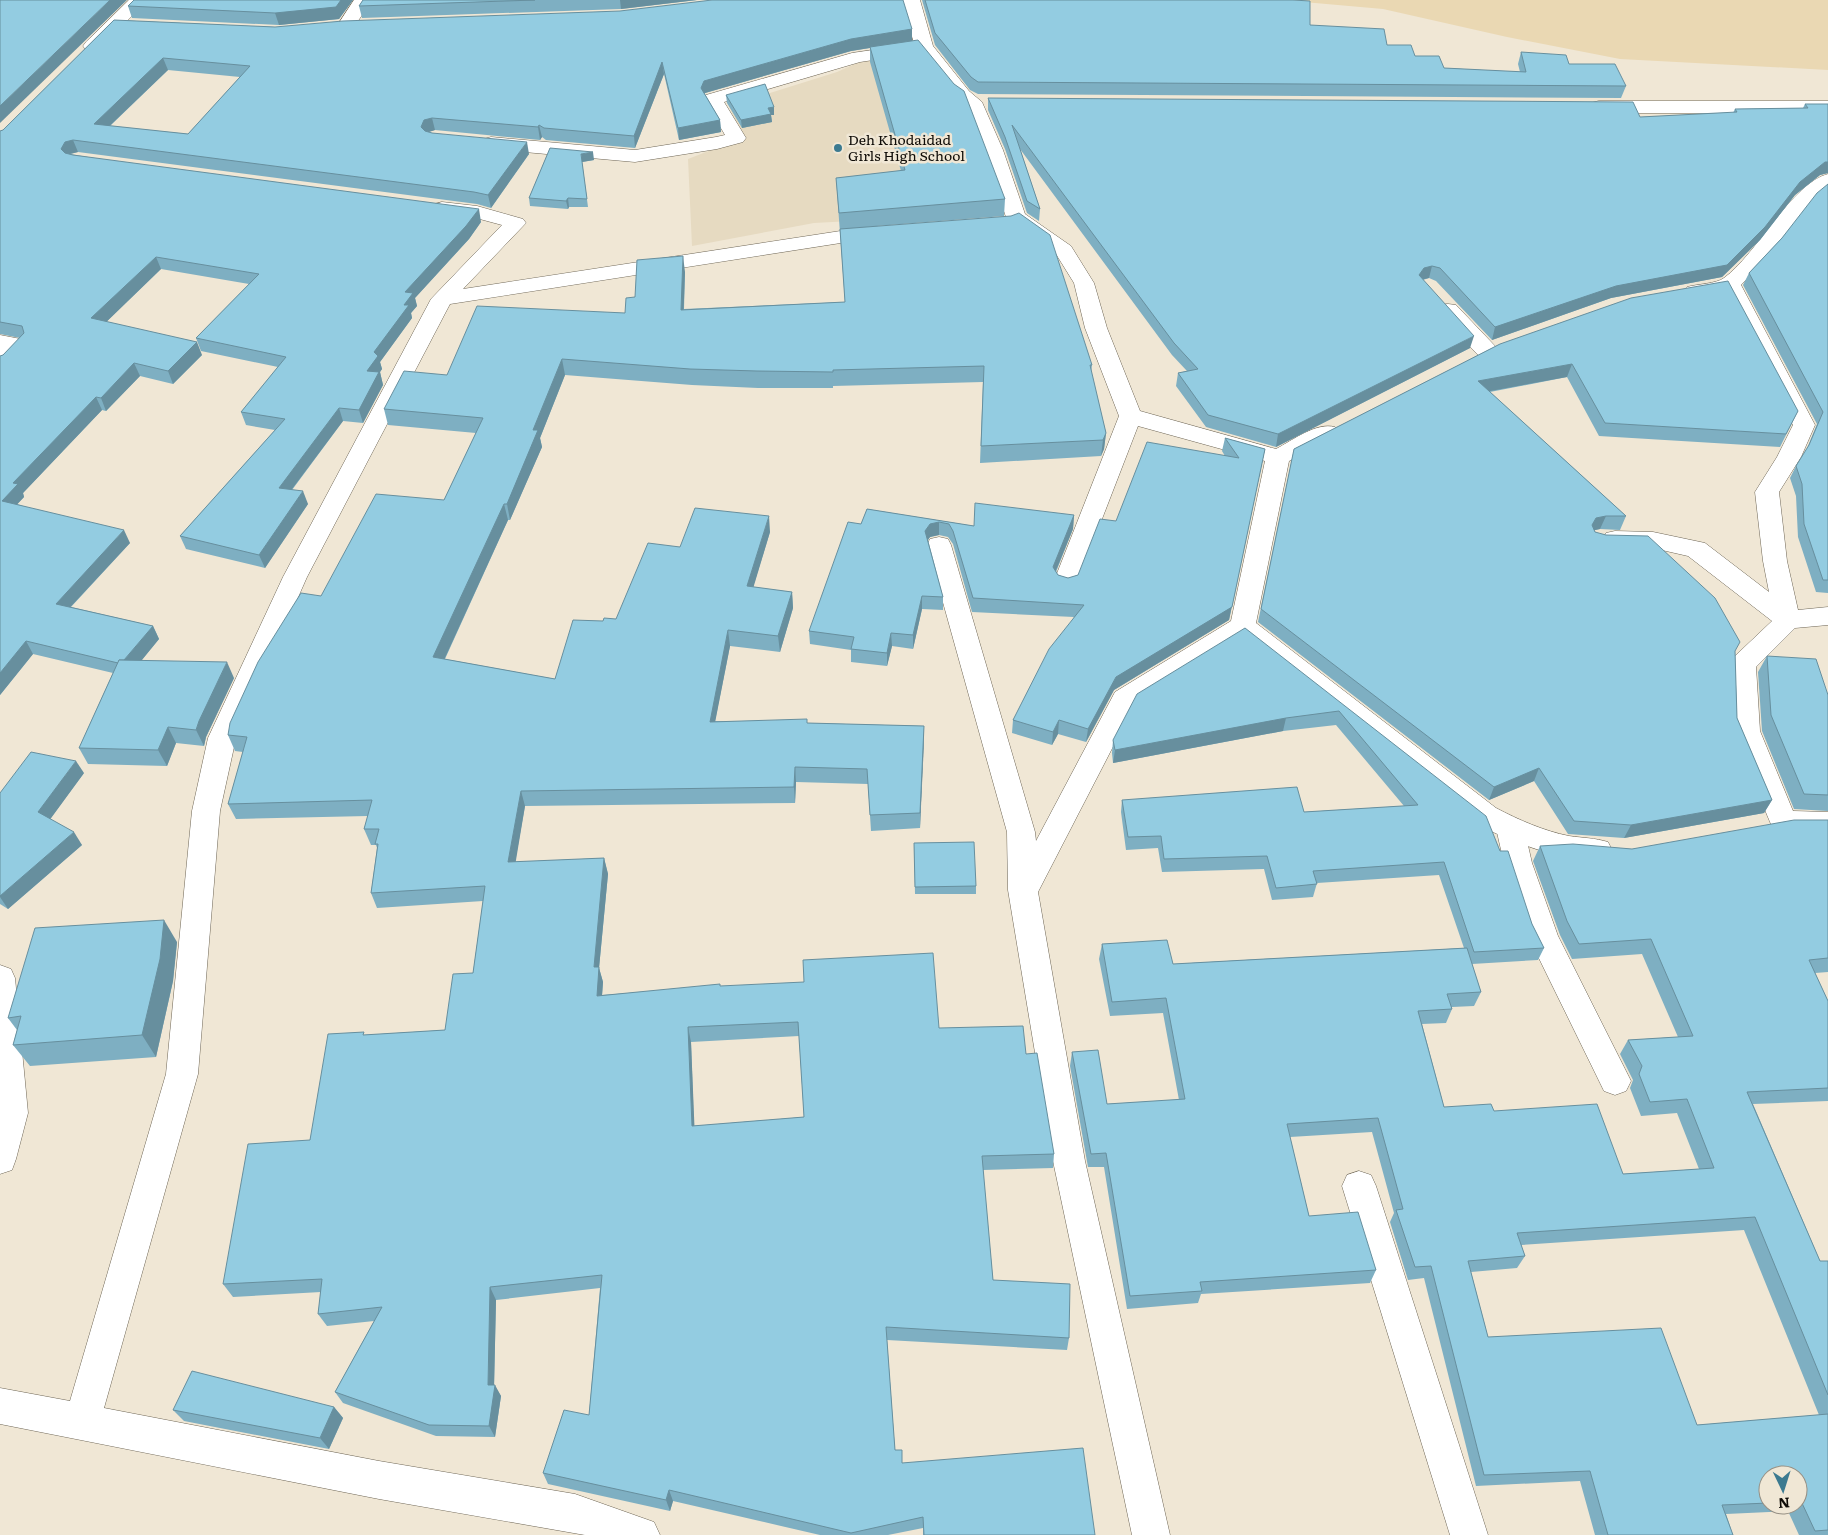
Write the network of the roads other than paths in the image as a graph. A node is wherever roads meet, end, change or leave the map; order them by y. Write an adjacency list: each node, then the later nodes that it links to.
1 (139, 0): 4 (street)
2 (363, 0): 7 (street)
3 (911, 0): 9 (street)
4 (114, 25): 6 (street); 10 (street)
5 (366, 25): 7 (street)
6 (133, 26)
7 (346, 26): 8 (street)
8 (327, 27)
9 (924, 48): 11 (street); 15 (street)
10 (78, 60)
11 (973, 102): 12 (street); 26 (street)
12 (992, 102)
13 (1582, 107): 14 (street)
14 (1828, 107)
15 (473, 142)
16 (1828, 180): 19 (street)
17 (421, 205): 22 (street)
18 (895, 232): 22 (street)
19 (1730, 284): 21 (street); 33 (street)
20 (1433, 292): 24 (street)
21 (1675, 295)
22 (442, 299): 46 (street)
23 (0, 342): 25 (street)
24 (1487, 352)
25 (0, 362)
26 (1130, 416): 28 (street); 31 (street)
27 (1348, 421): 28 (street)
28 (1278, 456): 34 (street)
29 (1600, 539): 33 (street)
30 (939, 545): 40 (street)
31 (1066, 581)
32 (1828, 616): 33 (street)
33 (1788, 620): 35 (street)
34 (1243, 626): 37 (street); 40 (street)
35 (1784, 822): 36 (street); 38 (street)
36 (1828, 823)
37 (1510, 828): 39 (street); 42 (street)
38 (1756, 828)
39 (1624, 851)
40 (1023, 890): 48 (street)
41 (0, 978): 43 (street)
42 (1615, 1081)
43 (0, 1159)
44 (1359, 1186): 49 (street)
45 (0, 1406): 46 (street)
46 (82, 1422): 47 (street)
47 (641, 1535)
48 (1151, 1535)
49 (1469, 1535)

